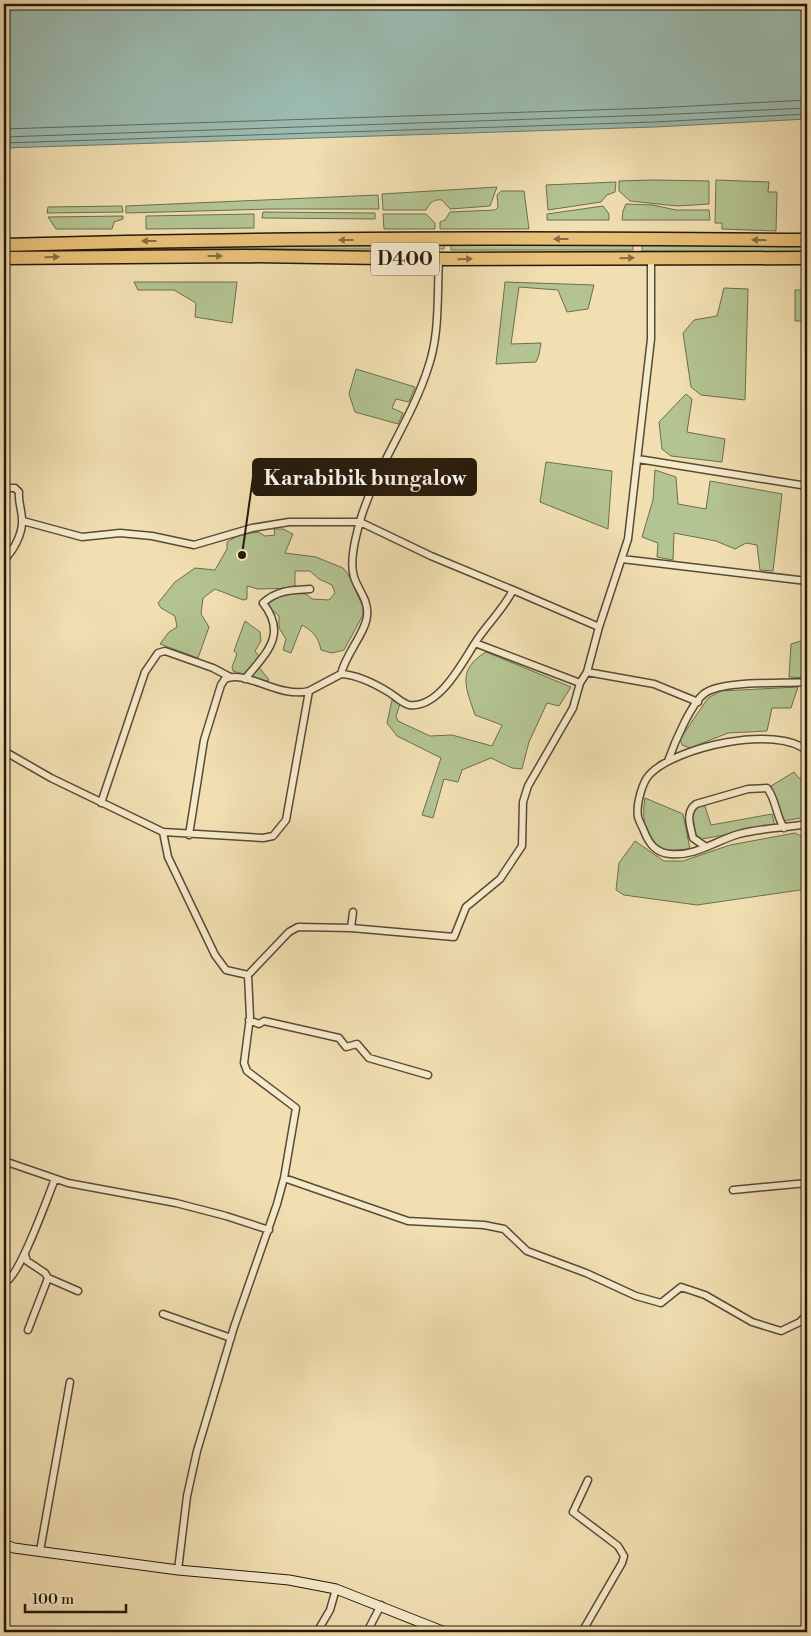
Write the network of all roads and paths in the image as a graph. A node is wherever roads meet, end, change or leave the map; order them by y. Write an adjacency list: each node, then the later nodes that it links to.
1 (807, 240): 2 (highway, D400, one-way to 2)
2 (4, 244)
3 (4, 258): 6 (highway, D400, one-way to 6)
4 (652, 258): 5 (highway, D400); 6 (highway, D400, one-way to 4); 7 (street)
5 (807, 258)
6 (439, 259): 11 (street)
7 (638, 459): 8 (street); 12 (street)
8 (807, 486)
9 (4, 488): 10 (street)
10 (23, 521): 11 (street); 13 (street)
11 (360, 522): 16 (street); 20 (street)
12 (622, 559): 14 (street); 17 (street)
13 (4, 560)
14 (807, 581)
15 (310, 589): 22 (street)
16 (513, 590): 17 (street); 18 (street)
17 (599, 627): 19 (street)
18 (475, 643): 20 (street); 24 (street)
19 (587, 672): 24 (street); 26 (street)
20 (341, 674): 25 (street)
21 (230, 677): 22 (street); 30 (street); 34 (street)
22 (246, 679): 25 (street)
23 (807, 682): 26 (street)
24 (580, 683): 37 (street)
25 (309, 691): 34 (street)
26 (698, 702): 29 (street)
27 (4, 751): 30 (street)
28 (807, 751): 29 (street)
29 (668, 761): 35 (street)
30 (101, 803): 33 (street)
31 (807, 824): 32 (street)
32 (784, 828): 35 (street); 35 (street)
33 (163, 832): 34 (street); 38 (street)
34 (190, 835)
35 (706, 847)
36 (353, 912): 37 (street)
37 (352, 928): 38 (street)
38 (248, 975): 39 (street)
39 (249, 1020): 40 (street); 42 (street)
40 (428, 1075)
41 (4, 1161): 43 (street)
42 (284, 1178): 46 (street); 52 (street)
43 (55, 1179): 46 (street); 47 (street)
44 (807, 1183): 45 (street)
45 (733, 1190)
46 (269, 1230): 54 (street)
47 (25, 1255): 48 (street); 49 (street)
48 (48, 1278): 50 (street); 53 (street)
49 (4, 1283)
50 (78, 1291)
51 (163, 1314): 54 (street)
52 (807, 1314)
53 (28, 1330)
54 (231, 1338): 59 (street)
55 (70, 1382): 58 (street)
56 (588, 1480): 65 (street)
57 (4, 1544): 58 (street)
58 (40, 1551): 59 (street)
59 (178, 1570): 60 (street)
60 (336, 1589): 61 (street); 62 (street)
61 (381, 1605): 63 (street); 64 (street)
62 (317, 1632)
63 (367, 1632)
64 (445, 1632)
65 (582, 1632)

